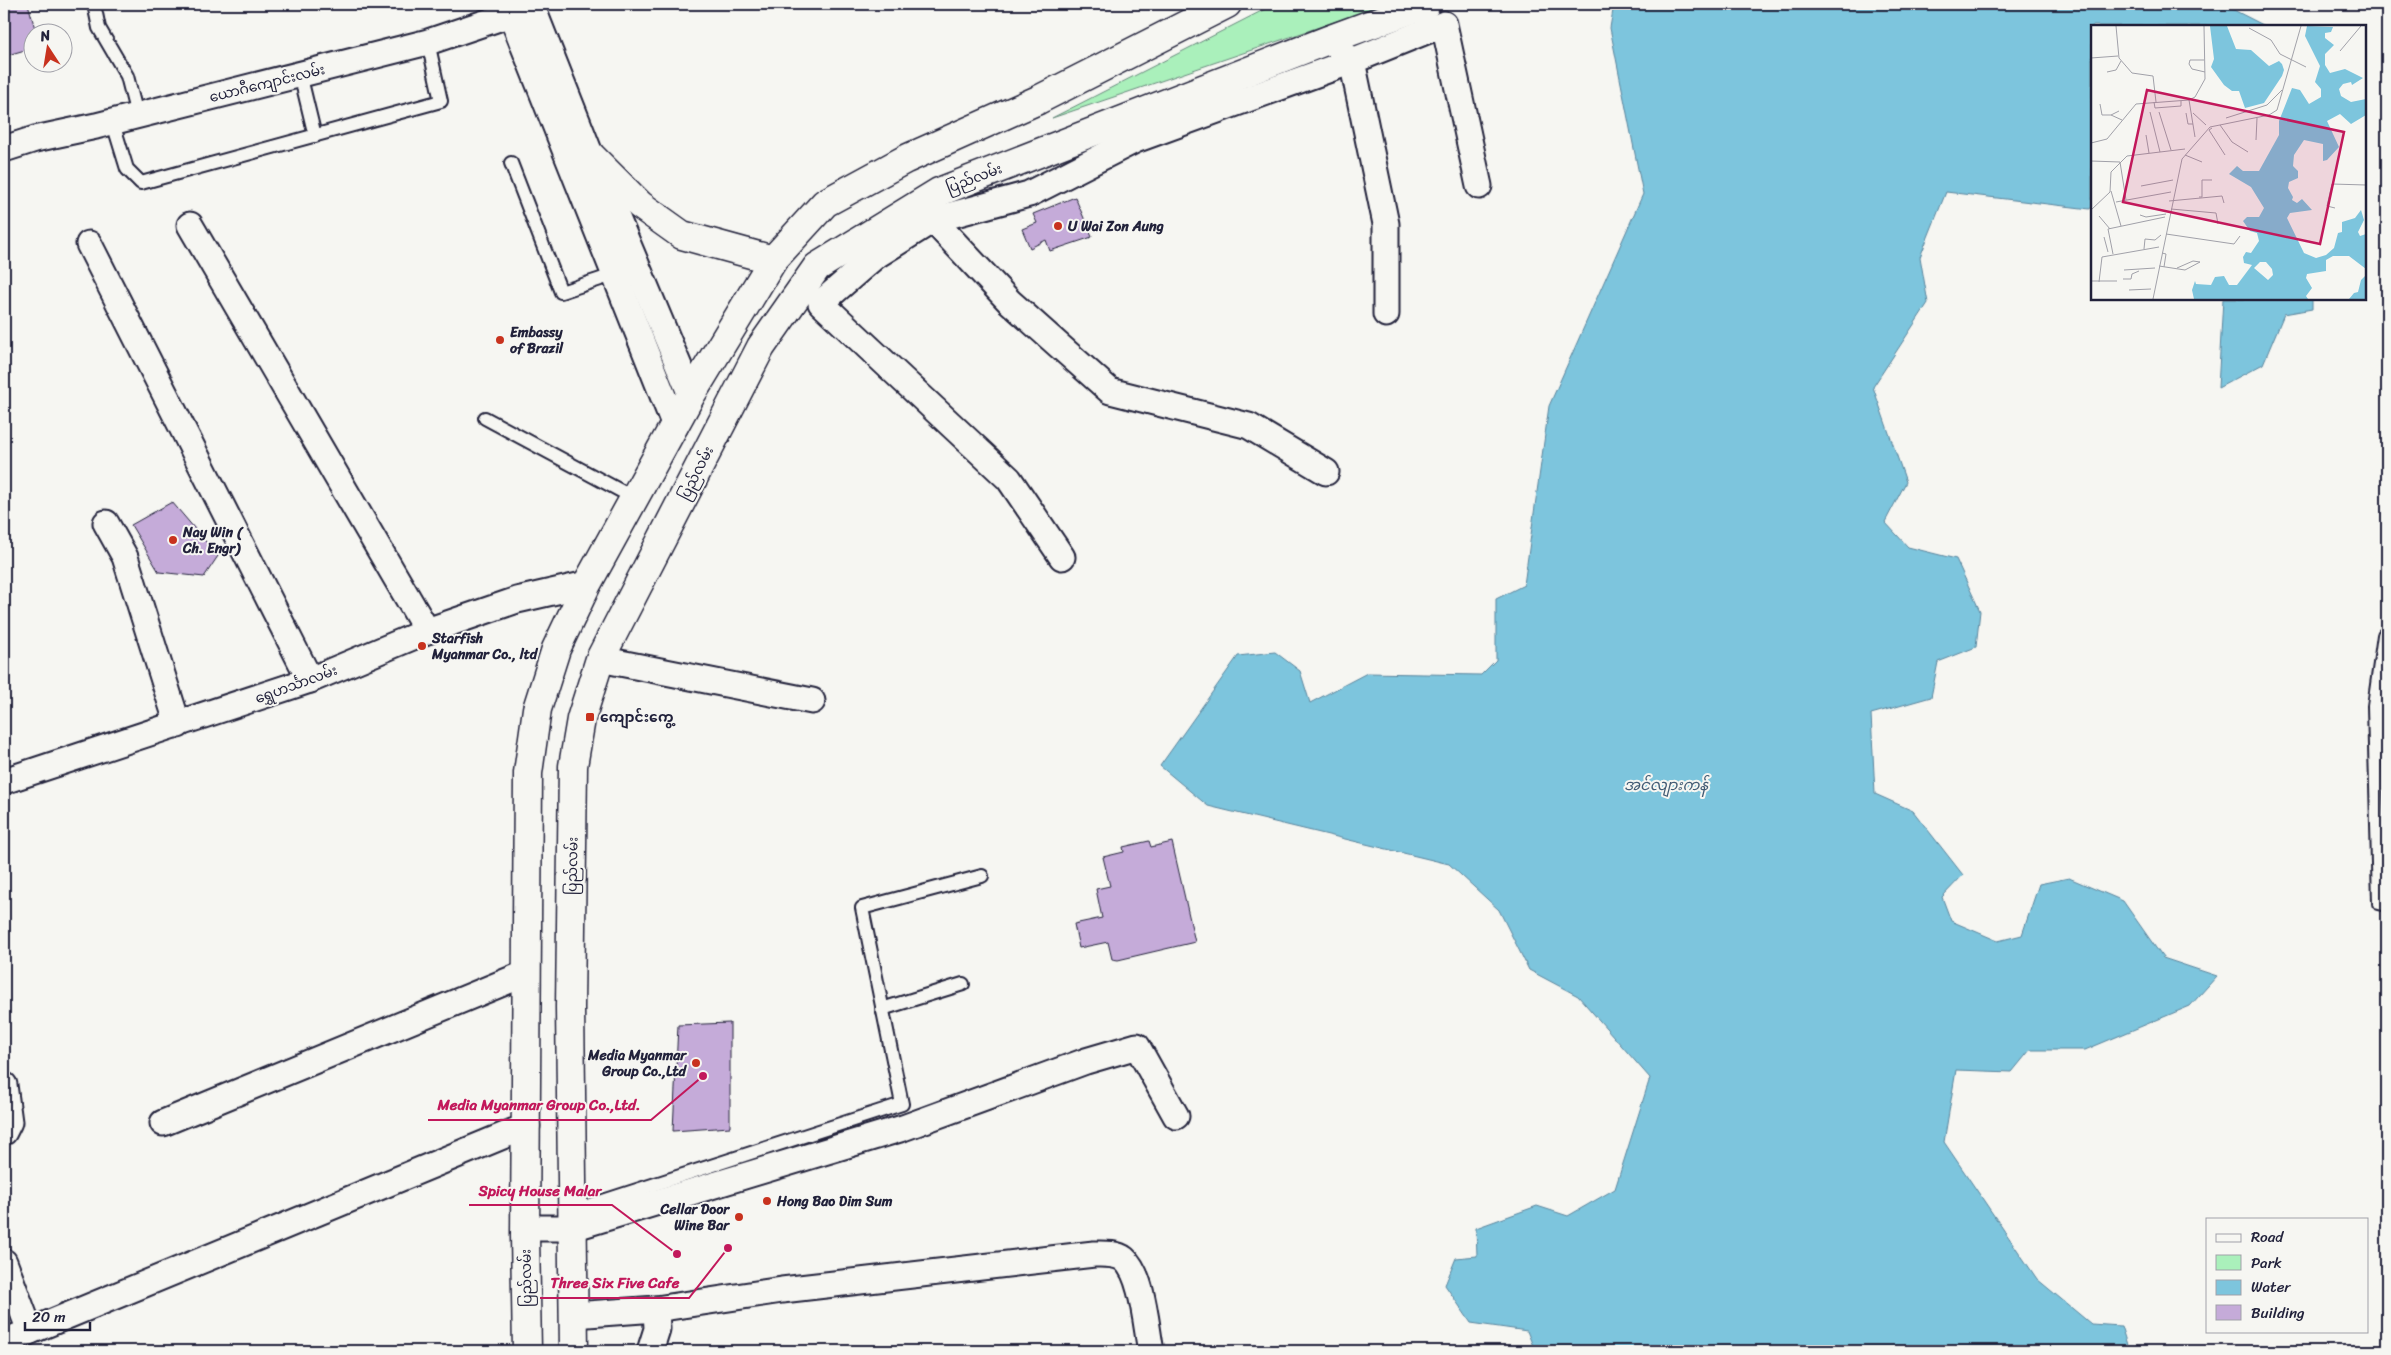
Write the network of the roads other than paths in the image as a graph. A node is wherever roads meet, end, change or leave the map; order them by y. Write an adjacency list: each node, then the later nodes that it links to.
1 (94, 4): 9 (lane)
2 (1226, 4): 19 (highway, ပြည်လမ်း)
3 (1426, 4): 5 (highway, ပြည်လမ်း)
4 (523, 7): 6 (street, ယောဂီကျောင်းလမ်း); 13 (street); 20 (street)
5 (1328, 40): 7 (street); 23 (highway, ပြည်လမ်း)
6 (428, 42): 8 (street, ယောဂီကျောင်းလမ်း); 11 (lane)
7 (1352, 61): 15 (street); 16 (street); 21 (street)
8 (300, 74): 9 (street, ယောဂီကျောင်းလမ်း); 11 (lane)
9 (137, 115): 10 (street, ယောဂီကျောင်းလမ်း)
10 (112, 120): 11 (lane); 12 (street, ယောဂီကျောင်းလမ်း)
11 (315, 136)
12 (4, 149)
13 (591, 156): 19 (highway); 22 (street)
14 (511, 162): 20 (lane)
15 (1479, 186)
16 (933, 220): 26 (street); 29 (street)
17 (190, 225): 31 (street)
18 (89, 244): 34 (street)
19 (773, 260): 22 (highway, ပြည်လမ်း)
20 (613, 275): 25 (street)
21 (1386, 314)
22 (690, 395): 23 (highway); 25 (highway, ပြည်လမ်း)
23 (726, 414): 33 (highway, ပြည်လမ်း)
24 (485, 418): 27 (lane)
25 (675, 426): 27 (highway, ပြည်လမ်း)
26 (1326, 472)
27 (634, 498): 30 (highway, ပြည်လမ်း)
28 (106, 523): 36 (street)
29 (1062, 557)
30 (586, 584): 31 (street, ရွှေဟင်္သာလမ်း); 40 (highway, ပြည်လမ်း)
31 (427, 631): 34 (street, ရွှေဟင်္သာလမ်း)
32 (2387, 632): 39 (lane)
33 (600, 659): 35 (street); 48 (highway, ပြည်လမ်း)
34 (310, 680): 36 (street, ရွှေဟင်္သာလမ်း)
35 (812, 701)
36 (178, 725): 37 (street, ရွှေဟင်္သာလမ်း)
37 (4, 781)
38 (982, 876): 42 (lane)
39 (2387, 905)
40 (527, 973): 45 (street); 46 (highway, ပြည်လမ်း)
41 (963, 984): 42 (lane)
42 (882, 1009): 48 (lane)
43 (4, 1085): 47 (street)
44 (1176, 1116): 48 (street)
45 (162, 1123)
46 (527, 1126): 49 (highway, ပြည်လမ်း); 53 (street)
47 (4, 1132)
48 (572, 1220): 49 (street); 52 (highway, ပြည်လမ်း)
49 (525, 1228): 55 (highway, ပြည်လမ်း)
50 (4, 1262): 53 (street)
51 (656, 1309): 52 (street); 57 (street); 58 (street)
52 (574, 1315): 56 (highway, ပြည်လမ်း)
53 (30, 1331): 54 (street)
54 (4, 1342)
55 (527, 1351)
56 (574, 1351)
57 (650, 1351)
58 (1151, 1351)

